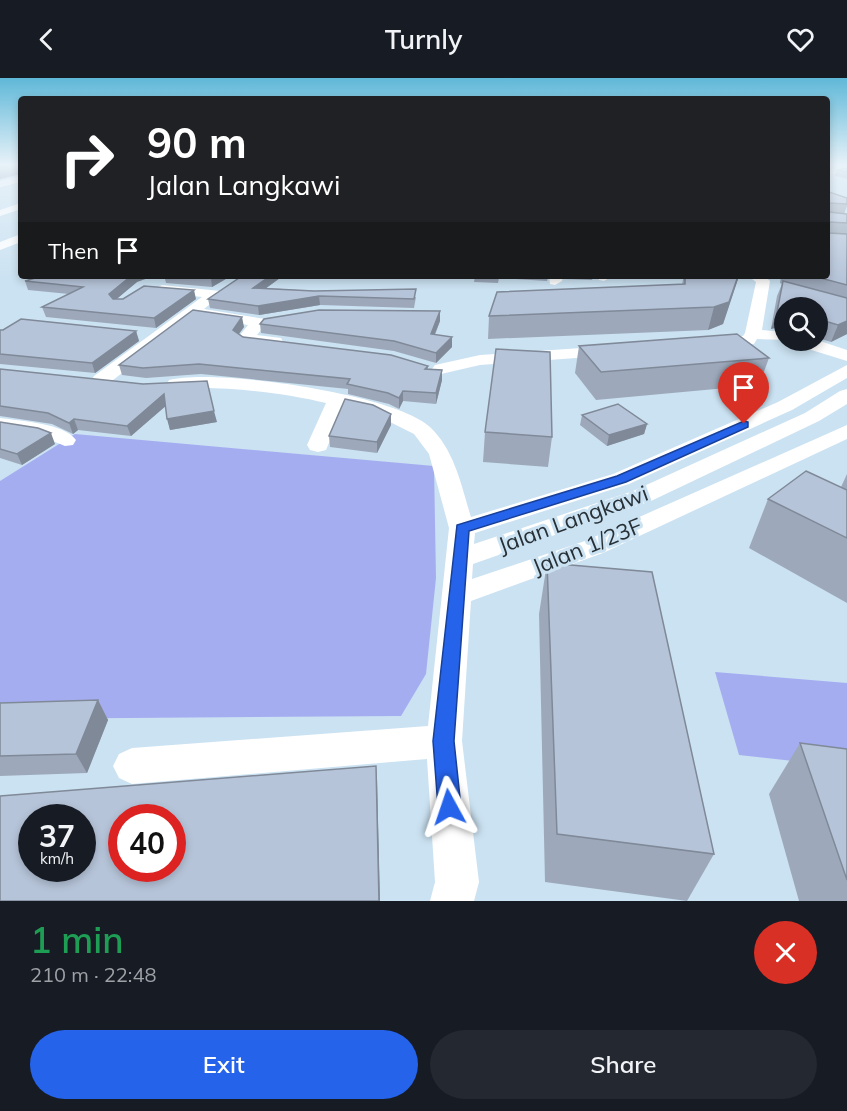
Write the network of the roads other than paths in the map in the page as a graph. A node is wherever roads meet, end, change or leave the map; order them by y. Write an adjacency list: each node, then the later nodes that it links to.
1 (18, 207): 2 (street)
2 (0, 215): 3 (street)
3 (18, 218)
4 (18, 239): 5 (street)
5 (0, 246)
6 (164, 279): 8 (street)
7 (764, 283): 12 (street)
8 (189, 312): 10 (street); 13 (street)
9 (280, 320): 10 (street)
10 (259, 322): 15 (street)
11 (136, 333): 13 (street)
12 (753, 334): 14 (street); 16 (street)
13 (159, 335): 23 (street)
14 (774, 336)
15 (291, 344)
16 (694, 345)
17 (623, 350): 20 (street)
18 (828, 350): 19 (street)
19 (847, 356)
20 (430, 368)
21 (847, 370): 28 (street, Jalan Langkawi)
22 (79, 378): 23 (street)
23 (101, 380): 24 (street)
24 (124, 383)
25 (158, 385): 27 (street)
26 (847, 395): 29 (street, Jalan Langkawi)
27 (337, 400): 33 (street); 34 (street)
28 (785, 406): 29 (street); 34 (street, Jalan Langkawi)
29 (812, 417): 31 (street); 34 (street, Jalan Langkawi)
30 (0, 424): 32 (street)
31 (847, 431): 35 (street, Jalan 1/23F)
32 (65, 440)
33 (318, 445)
34 (460, 544): 35 (street)
35 (457, 595): 36 (street)
36 (444, 741): 37 (street); 38 (street)
37 (132, 766)
38 (459, 895)

